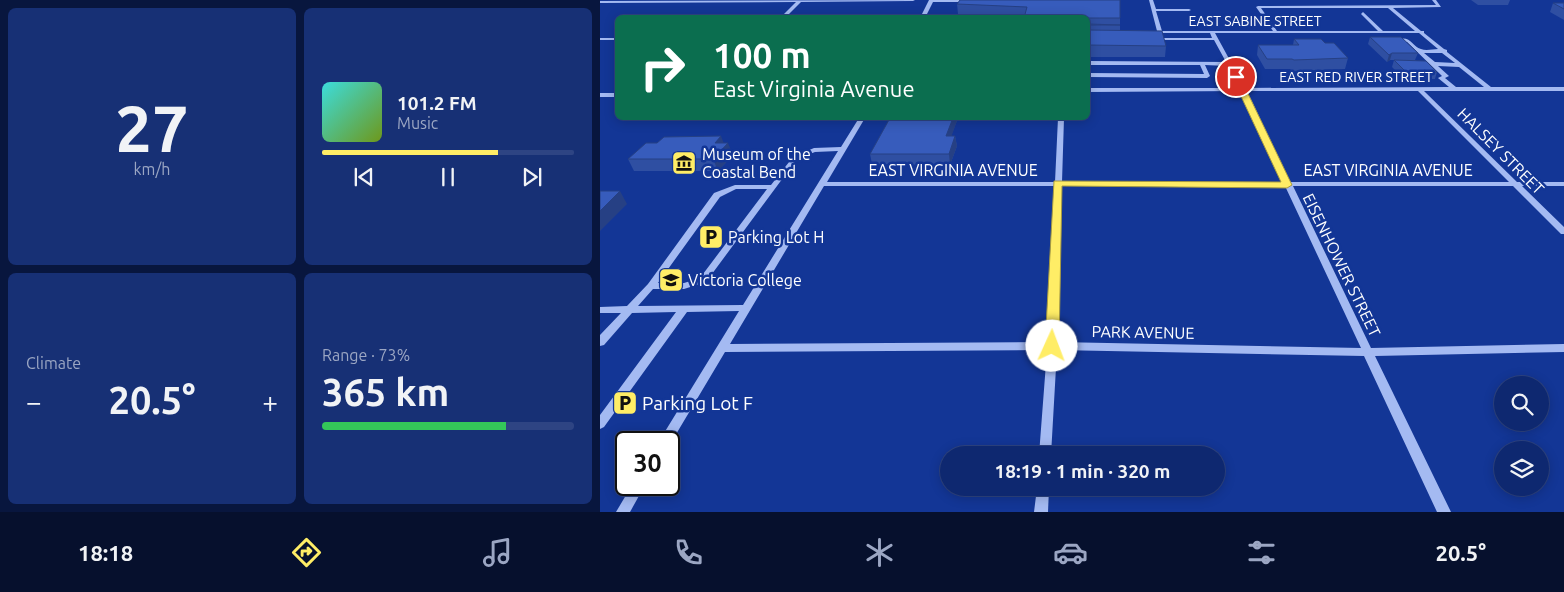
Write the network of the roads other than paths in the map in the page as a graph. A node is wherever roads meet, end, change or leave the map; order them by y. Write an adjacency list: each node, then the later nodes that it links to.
1 (801, 0): 2 (street); 8 (street); 13 (street)
2 (913, 0)
3 (1150, 0): 10 (street)
4 (1434, 0): 9 (street)
5 (932, 1): 6 (street); 14 (street)
6 (952, 1): 7 (street); 15 (street)
7 (974, 1)
8 (600, 2)
9 (1389, 7): 18 (street); 21 (street)
10 (1154, 10): 11 (street); 17 (street)
11 (1189, 10)
12 (1363, 13): 20 (street)
13 (785, 15)
14 (924, 15)
15 (945, 15)
16 (1142, 32): 17 (street, EAST SABINE STREET)
17 (1160, 32): 22 (street, EAST SABINE STREET)
18 (1276, 32): 19 (street, EAST SABINE STREET); 22 (street, EAST SABINE STREET)
19 (1363, 32): 20 (street, EAST SABINE STREET); 23 (street)
20 (1382, 32): 21 (street, EAST SABINE STREET)
21 (1422, 32): 31 (street)
22 (1214, 36): 27 (street); 35 (street, EISENHOWER STREET)
23 (1368, 37)
24 (600, 39): 25 (street)
25 (611, 39): 26 (street); 29 (street)
26 (615, 39)
27 (1147, 39)
28 (1391, 41): 30 (street)
29 (600, 46)
30 (1419, 51): 31 (street); 37 (street)
31 (1445, 51): 38 (street)
32 (1090, 63): 33 (street)
33 (1114, 63): 34 (street); 40 (street)
34 (1202, 64): 35 (street); 40 (street)
35 (1229, 64): 46 (street, EISENHOWER STREET)
36 (1425, 64): 37 (street)
37 (1434, 64): 38 (street); 42 (street)
38 (1461, 64): 47 (street)
39 (1090, 75): 40 (street)
40 (1115, 76): 45 (street)
41 (1420, 89): 42 (street, EAST RED RIVER STREET); 46 (street, EAST RED RIVER STREET); 55 (street, HALSEY STREET)
42 (1454, 89): 47 (street, EAST RED RIVER STREET)
43 (1564, 89): 47 (street, EAST RED RIVER STREET)
44 (1090, 90): 45 (street, EAST RED RIVER STREET)
45 (1117, 90): 46 (street, EAST RED RIVER STREET)
46 (1243, 90): 57 (street, EISENHOWER STREET)
47 (1491, 90)
48 (600, 95): 49 (street)
49 (615, 95)
50 (861, 120): 52 (street)
51 (1061, 120): 53 (street)
52 (844, 149): 54 (street); 58 (street)
53 (1058, 183): 54 (street, EAST VIRGINIA AVENUE); 57 (street, EAST VIRGINIA AVENUE); 66 (street)
54 (823, 184): 61 (street)
55 (1514, 184): 56 (street, EAST VIRGINIA AVENUE); 57 (street, EAST VIRGINIA AVENUE); 59 (street, HALSEY STREET)
56 (1564, 184)
57 (1287, 185): 69 (street, EISENHOWER STREET)
58 (772, 187): 60 (street); 60 (street)
59 (1564, 232)
60 (651, 286): 64 (street)
61 (747, 308): 62 (street); 67 (street)
62 (684, 309): 64 (street); 70 (street)
63 (600, 310): 64 (street)
64 (628, 310): 65 (street)
65 (600, 342)
66 (1052, 346): 67 (street, PARK AVENUE); 69 (street, PARK AVENUE); 72 (street)
67 (722, 348): 71 (street)
68 (1564, 348): 69 (street, PARK AVENUE)
69 (1367, 352): 77 (street, EISENHOWER STREET)
70 (600, 424)
71 (672, 431)
72 (1046, 446)
73 (632, 496): 75 (street)
74 (1042, 496): 76 (street)
75 (623, 512)
76 (1041, 512)
77 (1444, 512)

